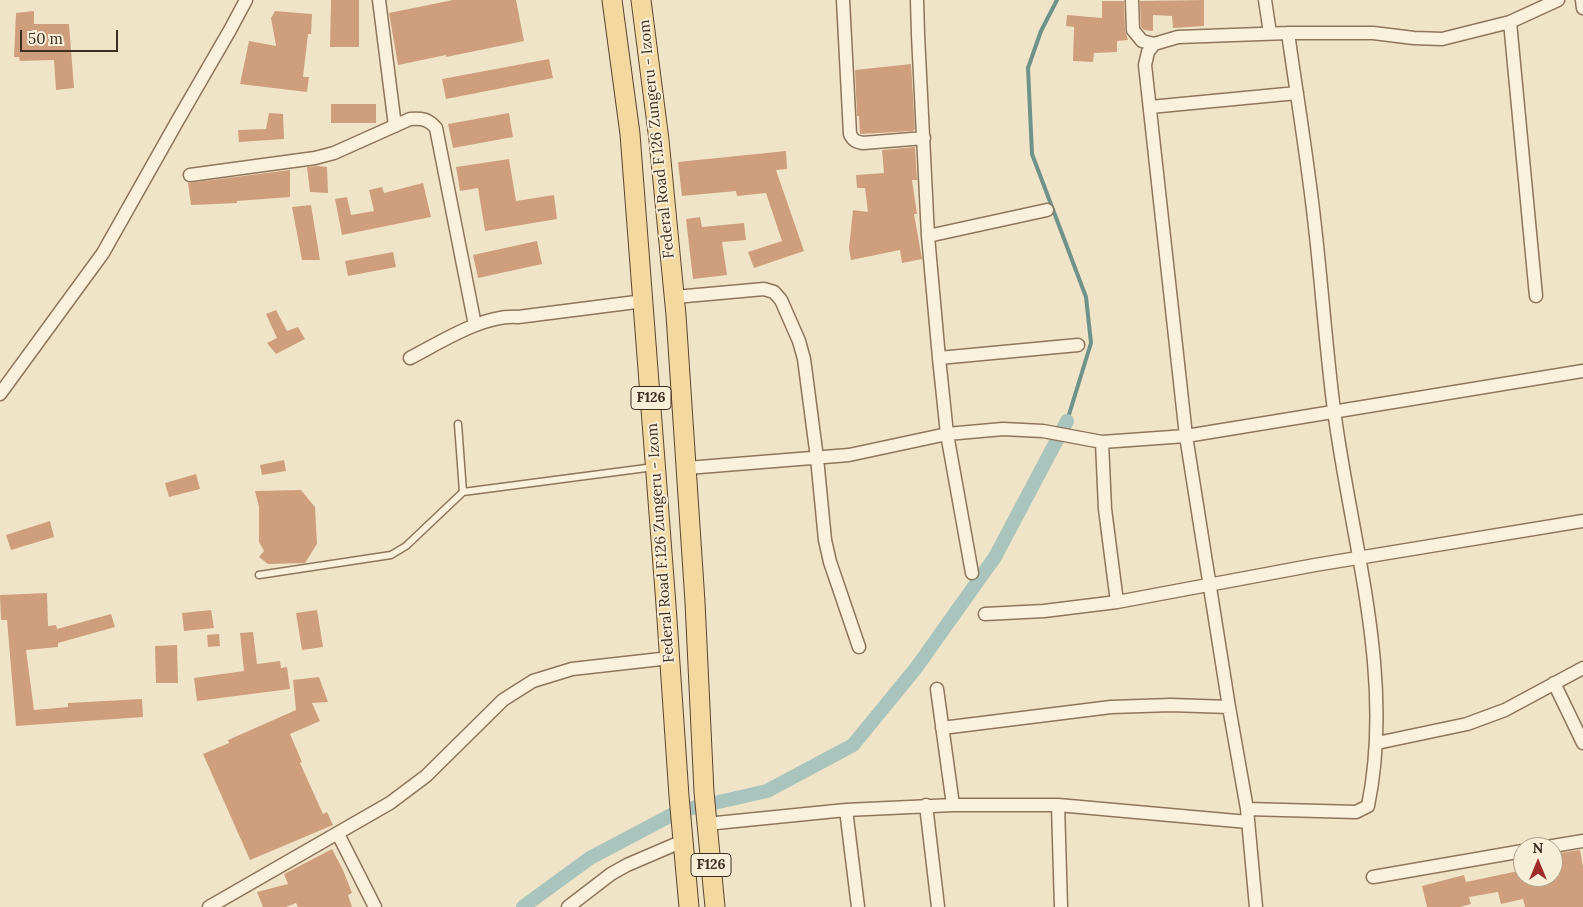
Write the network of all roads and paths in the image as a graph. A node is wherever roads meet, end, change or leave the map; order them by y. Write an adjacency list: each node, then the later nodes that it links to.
1 (246, 0): 31 (street)
2 (379, 0): 18 (street)
3 (612, 0): 25 (main road, Federal Road F.126 Zungeru - Izom / F126)
4 (641, 0): 24 (main road, Federal Road F.126 Zungeru - Izom / F126)
5 (843, 0): 19 (street)
6 (918, 0): 19 (street)
7 (1132, 0): 15 (street)
8 (1265, 0): 13 (street)
9 (1558, 0): 12 (street)
10 (1582, 0): 11 (street)
11 (1583, 8)
12 (1510, 22): 14 (street); 23 (street)
13 (1270, 33): 14 (street); 15 (street)
14 (1288, 33): 16 (street)
15 (1154, 44): 17 (street)
16 (1297, 93): 17 (street); 32 (street)
17 (1150, 107): 35 (street)
18 (395, 126): 20 (street); 26 (street)
19 (924, 138): 22 (street)
20 (190, 175)
21 (1047, 210): 22 (street)
22 (928, 236): 29 (street)
23 (1536, 296)
24 (675, 297): 37 (street); 39 (main road, Federal Road F.126 Zungeru - Izom / F126)
25 (644, 301): 26 (street); 38 (main road, Federal Road F.126 Zungeru - Izom / F126)
26 (475, 325): 28 (street)
27 (1078, 345): 29 (street)
28 (410, 358)
29 (939, 358): 34 (street)
30 (1583, 371): 32 (street)
31 (0, 394)
32 (1334, 411): 35 (street); 42 (street)
33 (458, 424): 40 (lane)
34 (947, 434): 36 (street); 37 (street); 43 (street)
35 (1186, 436): 36 (street); 45 (street)
36 (1102, 442): 47 (street)
37 (817, 458): 39 (street); 50 (street)
38 (656, 467): 40 (lane); 48 (main road, Federal Road F.126 Zungeru - Izom / F126)
39 (687, 468): 46 (main road, Federal Road F.126 Zungeru - Izom / F126)
40 (463, 492): 44 (lane)
41 (1583, 521): 42 (street)
42 (1359, 558): 45 (street); 57 (street)
43 (972, 572)
44 (259, 575)
45 (1209, 584): 47 (street); 55 (street)
46 (695, 602): 48 (main road); 64 (main road, Federal Road F.126 Zungeru - Izom / F126)
47 (1117, 602): 49 (street)
48 (666, 605): 51 (main road, Federal Road F.126 Zungeru - Izom / F126)
49 (985, 614)
50 (858, 647)
51 (670, 658): 66 (street); 67 (main road, Federal Road F.126 Zungeru - Izom / F126)
52 (1583, 668): 53 (street)
53 (1554, 683): 57 (street); 58 (street)
54 (937, 689): 56 (street)
55 (1229, 707): 56 (street); 62 (street)
56 (942, 728): 60 (street)
57 (1377, 743): 62 (street)
58 (1583, 743)
59 (926, 805): 60 (street); 63 (street); 78 (street)
60 (953, 805): 61 (street)
61 (1058, 805): 65 (street); 79 (street)
62 (1247, 809): 65 (street)
63 (846, 810): 64 (street); 77 (street)
64 (706, 821): 76 (main road, Federal Road F.126 Zungeru - Izom / F126)
65 (1248, 822): 80 (street)
66 (338, 834): 72 (street); 73 (street)
67 (682, 837): 74 (street); 75 (main road, Federal Road F.126 Zungeru - Izom / F126)
68 (1583, 841): 69 (street)
69 (1563, 844)
70 (1513, 853): 71 (street)
71 (1373, 877)
72 (210, 907)
73 (375, 907)
74 (568, 907)
75 (689, 907)
76 (715, 907)
77 (858, 907)
78 (938, 907)
79 (1061, 907)
80 (1256, 907)

